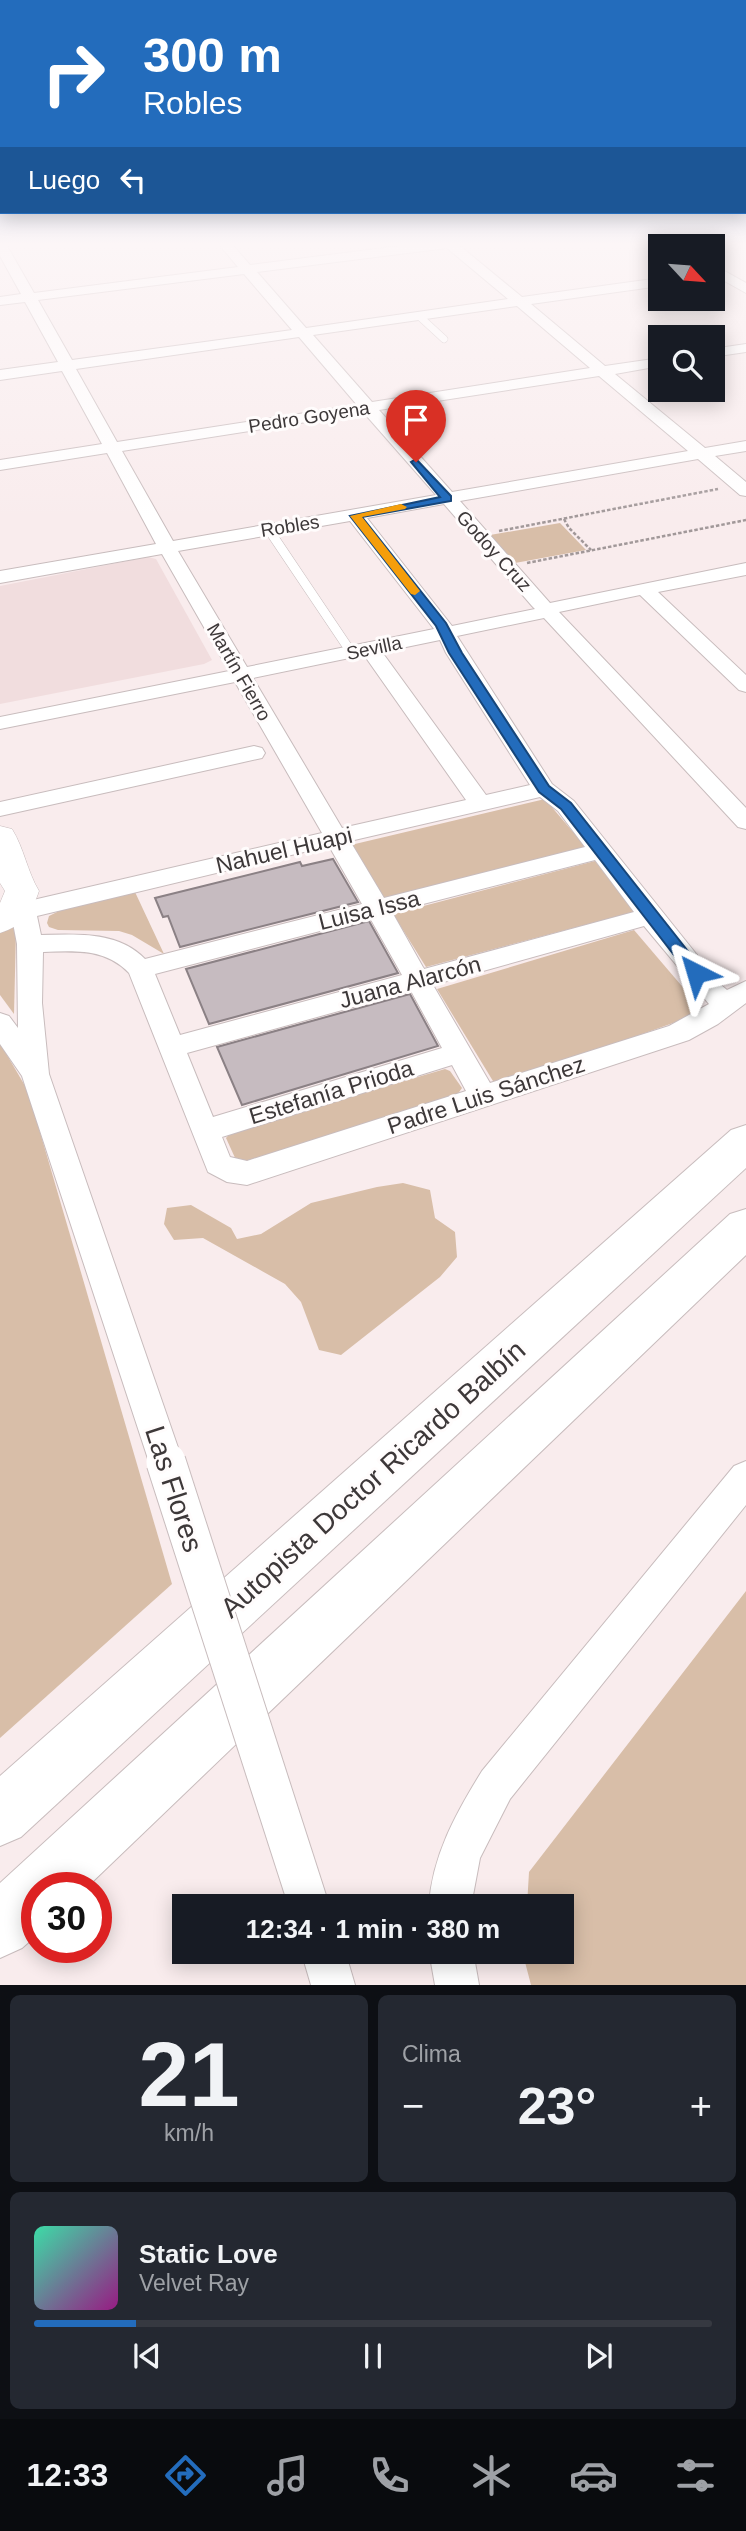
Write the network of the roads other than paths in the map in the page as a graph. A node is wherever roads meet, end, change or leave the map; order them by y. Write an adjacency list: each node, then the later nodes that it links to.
1 (48, 335): 10 (street, Martín Fierro)
2 (283, 335): 10 (street)
3 (304, 335): 13 (street, Godoy Cruz)
4 (439, 335): 6 (lane)
5 (560, 335): 11 (street)
6 (444, 339)
7 (746, 348): 8 (street)
8 (725, 351)
9 (648, 364): 11 (street, Pedro Goyena)
10 (65, 365): 12 (street); 14 (street, Martín Fierro)
11 (604, 371): 13 (street, Pedro Goyena); 16 (street)
12 (0, 375)
13 (369, 408): 14 (street, Pedro Goyena); 19 (street, Godoy Cruz)
14 (112, 446): 17 (street, Pedro Goyena); 22 (street, Martín Fierro)
15 (746, 446): 16 (street, Robles)
16 (702, 453): 18 (street); 19 (street, Robles)
17 (0, 465)
18 (743, 488)
19 (447, 499): 20 (street, Robles); 27 (street, Godoy Cruz)
20 (355, 516): 21 (street, Robles); 28 (street)
21 (269, 530): 22 (street, Robles); 29 (lane)
22 (167, 547): 24 (street, Robles); 30 (street, Martín Fierro)
23 (738, 570): 25 (street); 26 (street, Sevilla)
24 (0, 577)
25 (746, 586)
26 (643, 588): 27 (street, Sevilla); 31 (street)
27 (548, 611): 28 (street, Sevilla); 37 (street, Godoy Cruz)
28 (445, 633): 29 (street, Sevilla); 34 (street)
29 (361, 650): 30 (street, Sevilla); 35 (street)
30 (239, 674): 32 (street, Sevilla); 39 (street, Martín Fierro)
31 (746, 686)
32 (0, 723)
33 (254, 753): 36 (street)
34 (544, 789): 35 (street, Nahuel Huapi); 40 (street)
35 (481, 804): 39 (street, Nahuel Huapi)
36 (0, 809)
37 (746, 822)
38 (0, 836): 41 (street, Las Flores)
39 (336, 839): 41 (street, Nahuel Huapi); 42 (street, Martín Fierro)
40 (599, 851): 42 (street, Luisa Issa); 43 (street)
41 (11, 899): 44 (street, Las Flores)
42 (377, 908): 45 (street, Luisa Issa); 46 (street, Martín Fierro)
43 (650, 916): 46 (street, Juana Alarcón); 47 (street)
44 (30, 944): 45 (street); 51 (street, Las Flores)
45 (140, 969): 49 (street)
46 (418, 979): 49 (street, Juana Alarcón); 50 (street, Martín Fierro)
47 (736, 997): 52 (street, Padre Luis Sánchez)
48 (0, 1023): 51 (street, Las Flores)
49 (170, 1048): 53 (street)
50 (459, 1054): 52 (street, Martín Fierro); 53 (street, Estefanía Prioda)
51 (34, 1074): 60 (street, Las Flores, bridge)
52 (483, 1096): 55 (street, Padre Luis Sánchez)
53 (204, 1131): 55 (street)
54 (746, 1142): 58 (highway, Autopista Doctor Ricardo Balbín)
55 (218, 1164)
56 (746, 1227): 59 (highway)
57 (746, 1478): 61 (street)
58 (0, 1816)
59 (58, 1872)
60 (305, 1894)
61 (450, 1894)
62 (21, 1907): 63 (highway)
63 (0, 1926)
64 (327, 1964): 66 (street)
65 (453, 1964): 67 (street)
66 (333, 1985)
67 (457, 1985)

